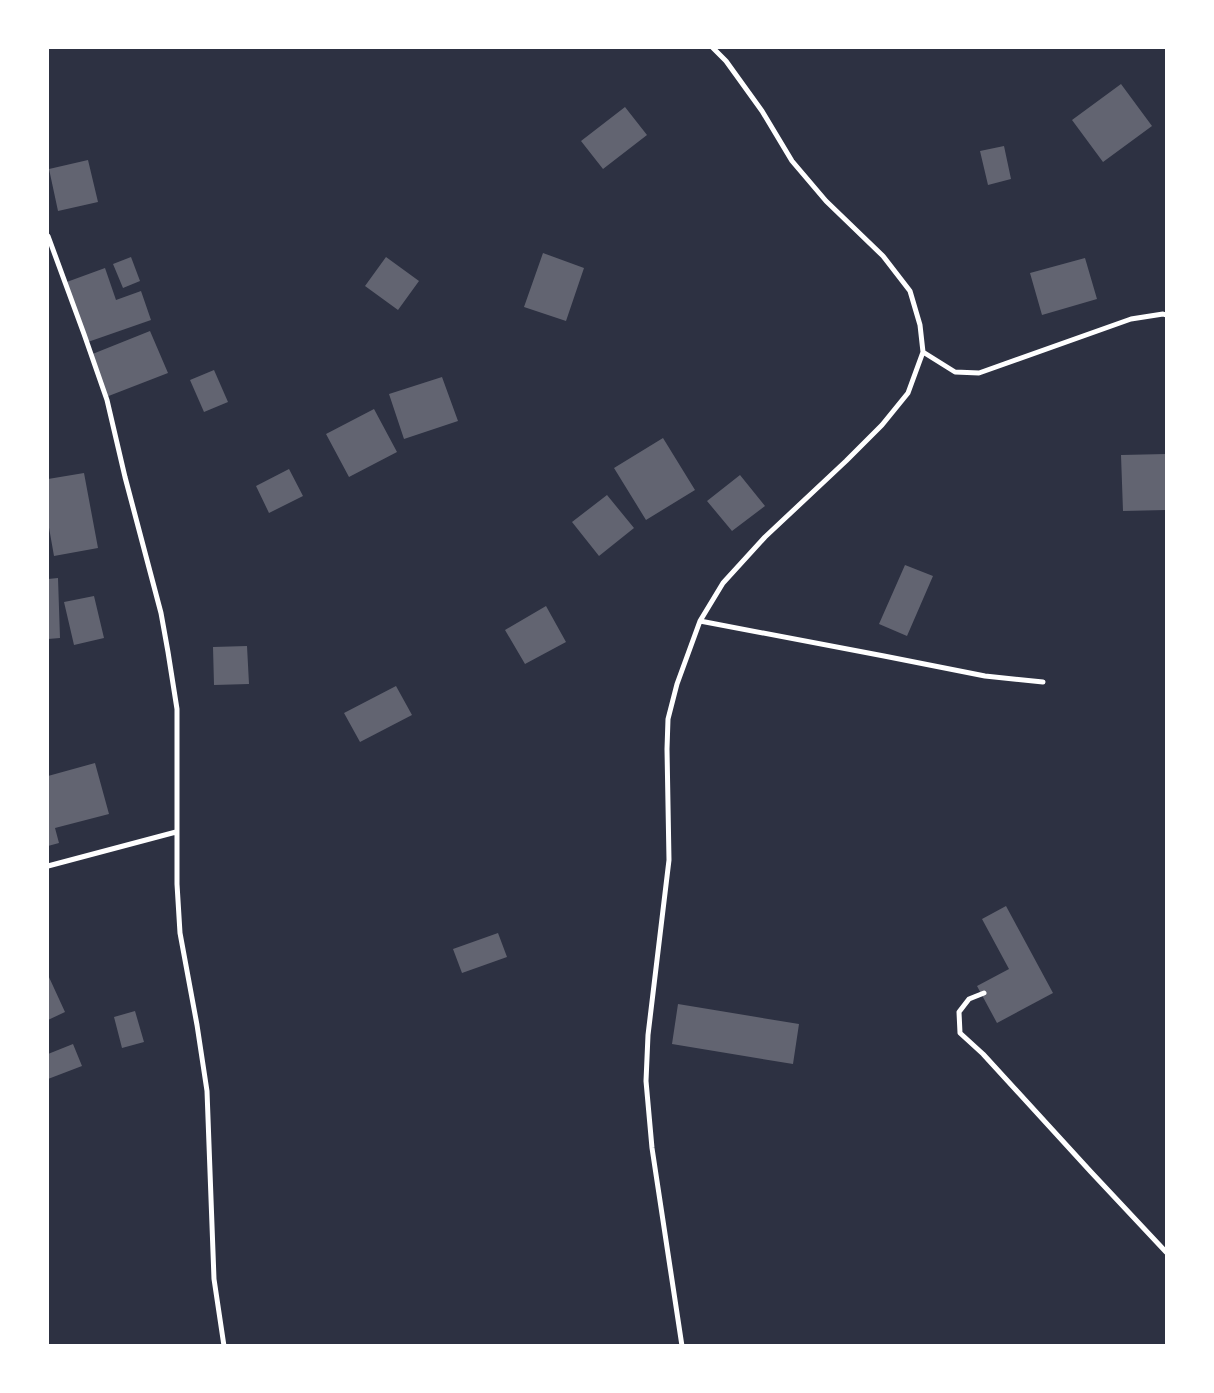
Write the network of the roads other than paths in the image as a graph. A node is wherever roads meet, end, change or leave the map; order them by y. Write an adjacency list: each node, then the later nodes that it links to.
1 (714, 48): 4 (street)
2 (48, 236): 7 (street)
3 (1166, 315): 4 (street)
4 (922, 352): 5 (street)
5 (700, 621): 6 (street); 12 (street)
6 (1043, 682)
7 (176, 832): 8 (street); 11 (street)
8 (48, 866)
9 (984, 994): 10 (street)
10 (1166, 1252)
11 (224, 1346)
12 (682, 1346)

